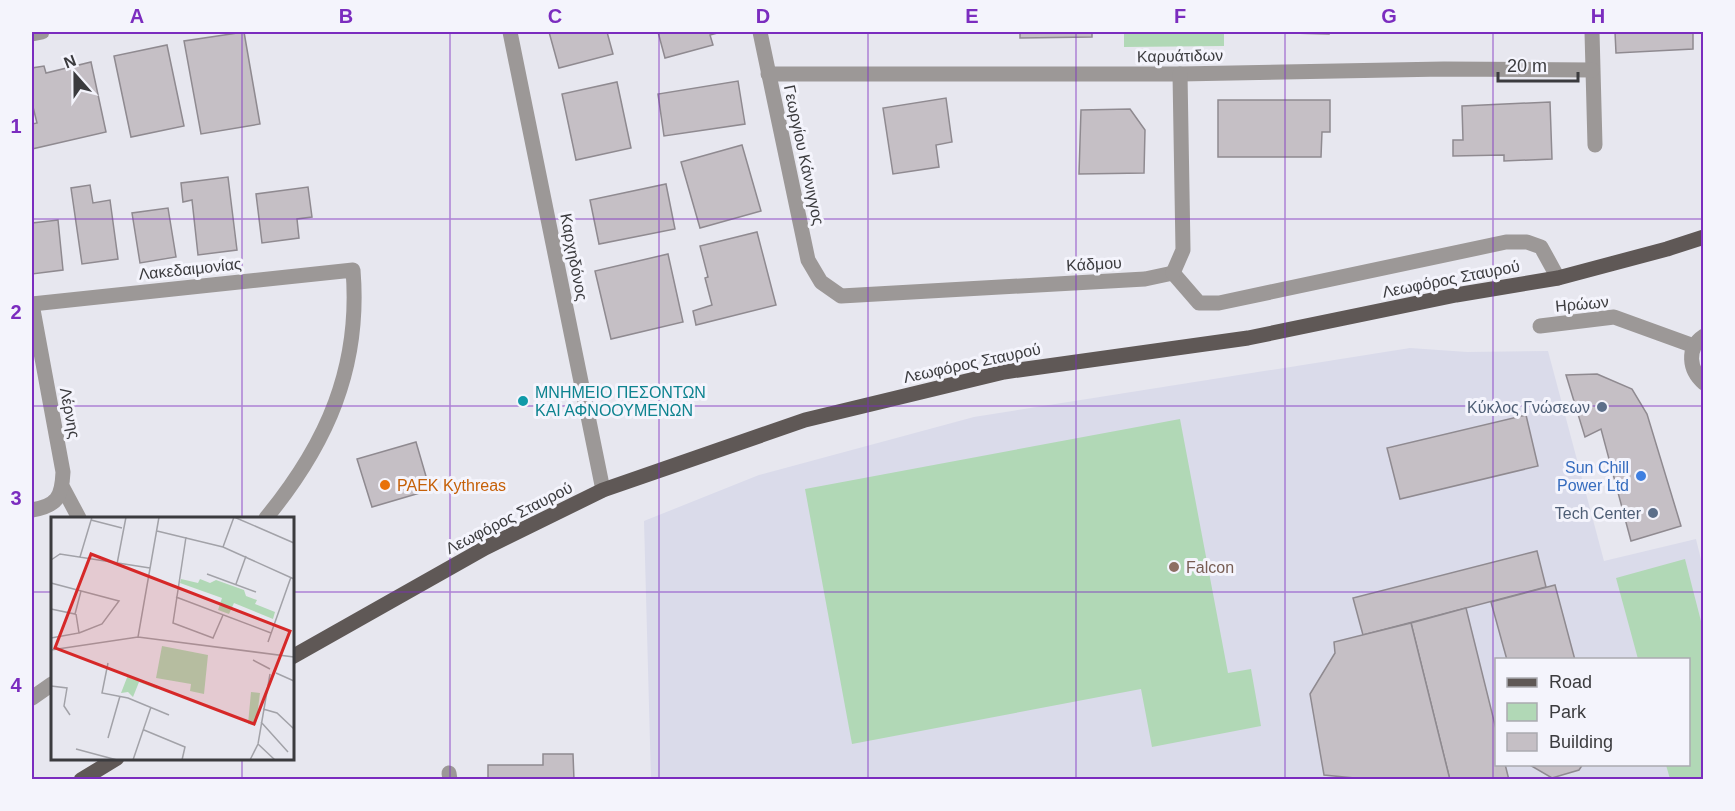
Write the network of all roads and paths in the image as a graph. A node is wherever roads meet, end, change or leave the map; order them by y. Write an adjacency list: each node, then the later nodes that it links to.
1 (42, 32): 5 (street)
2 (510, 32): 19 (street, Καρχηδόνος)
3 (760, 32): 7 (street, Γεωργίου Κάννιγγος)
4 (1592, 32): 6 (street)
5 (32, 34)
6 (1592, 70): 8 (street, Καρυάτιδων); 9 (street)
7 (768, 74): 8 (street, Καρυάτιδων); 13 (street, Γεωργίου Κάννιγγος)
8 (1180, 74): 11 (street)
9 (1595, 145)
10 (1704, 237): 12 (main road, Λεωφόρος Σταυρού)
11 (1173, 273): 12 (street); 13 (street, Κάδμου)
12 (1558, 278): 19 (main road, Λεωφόρος Σταυρού)
13 (821, 282)
14 (32, 304): 18 (street, Λέρνης); 22 (street, Λακεδαιμονίας)
15 (1540, 326): 16 (street, Ηρώων)
16 (1699, 341): 17 (street)
17 (1704, 383)
18 (63, 488): 20 (street); 21 (street)
19 (603, 490): 23 (main road, Λεωφόρος Σταυρού)
20 (32, 510)
21 (78, 517)
22 (268, 517)
23 (294, 656)
24 (51, 685): 25 (street)
25 (32, 698)
26 (115, 760): 27 (main road)
27 (81, 780)

